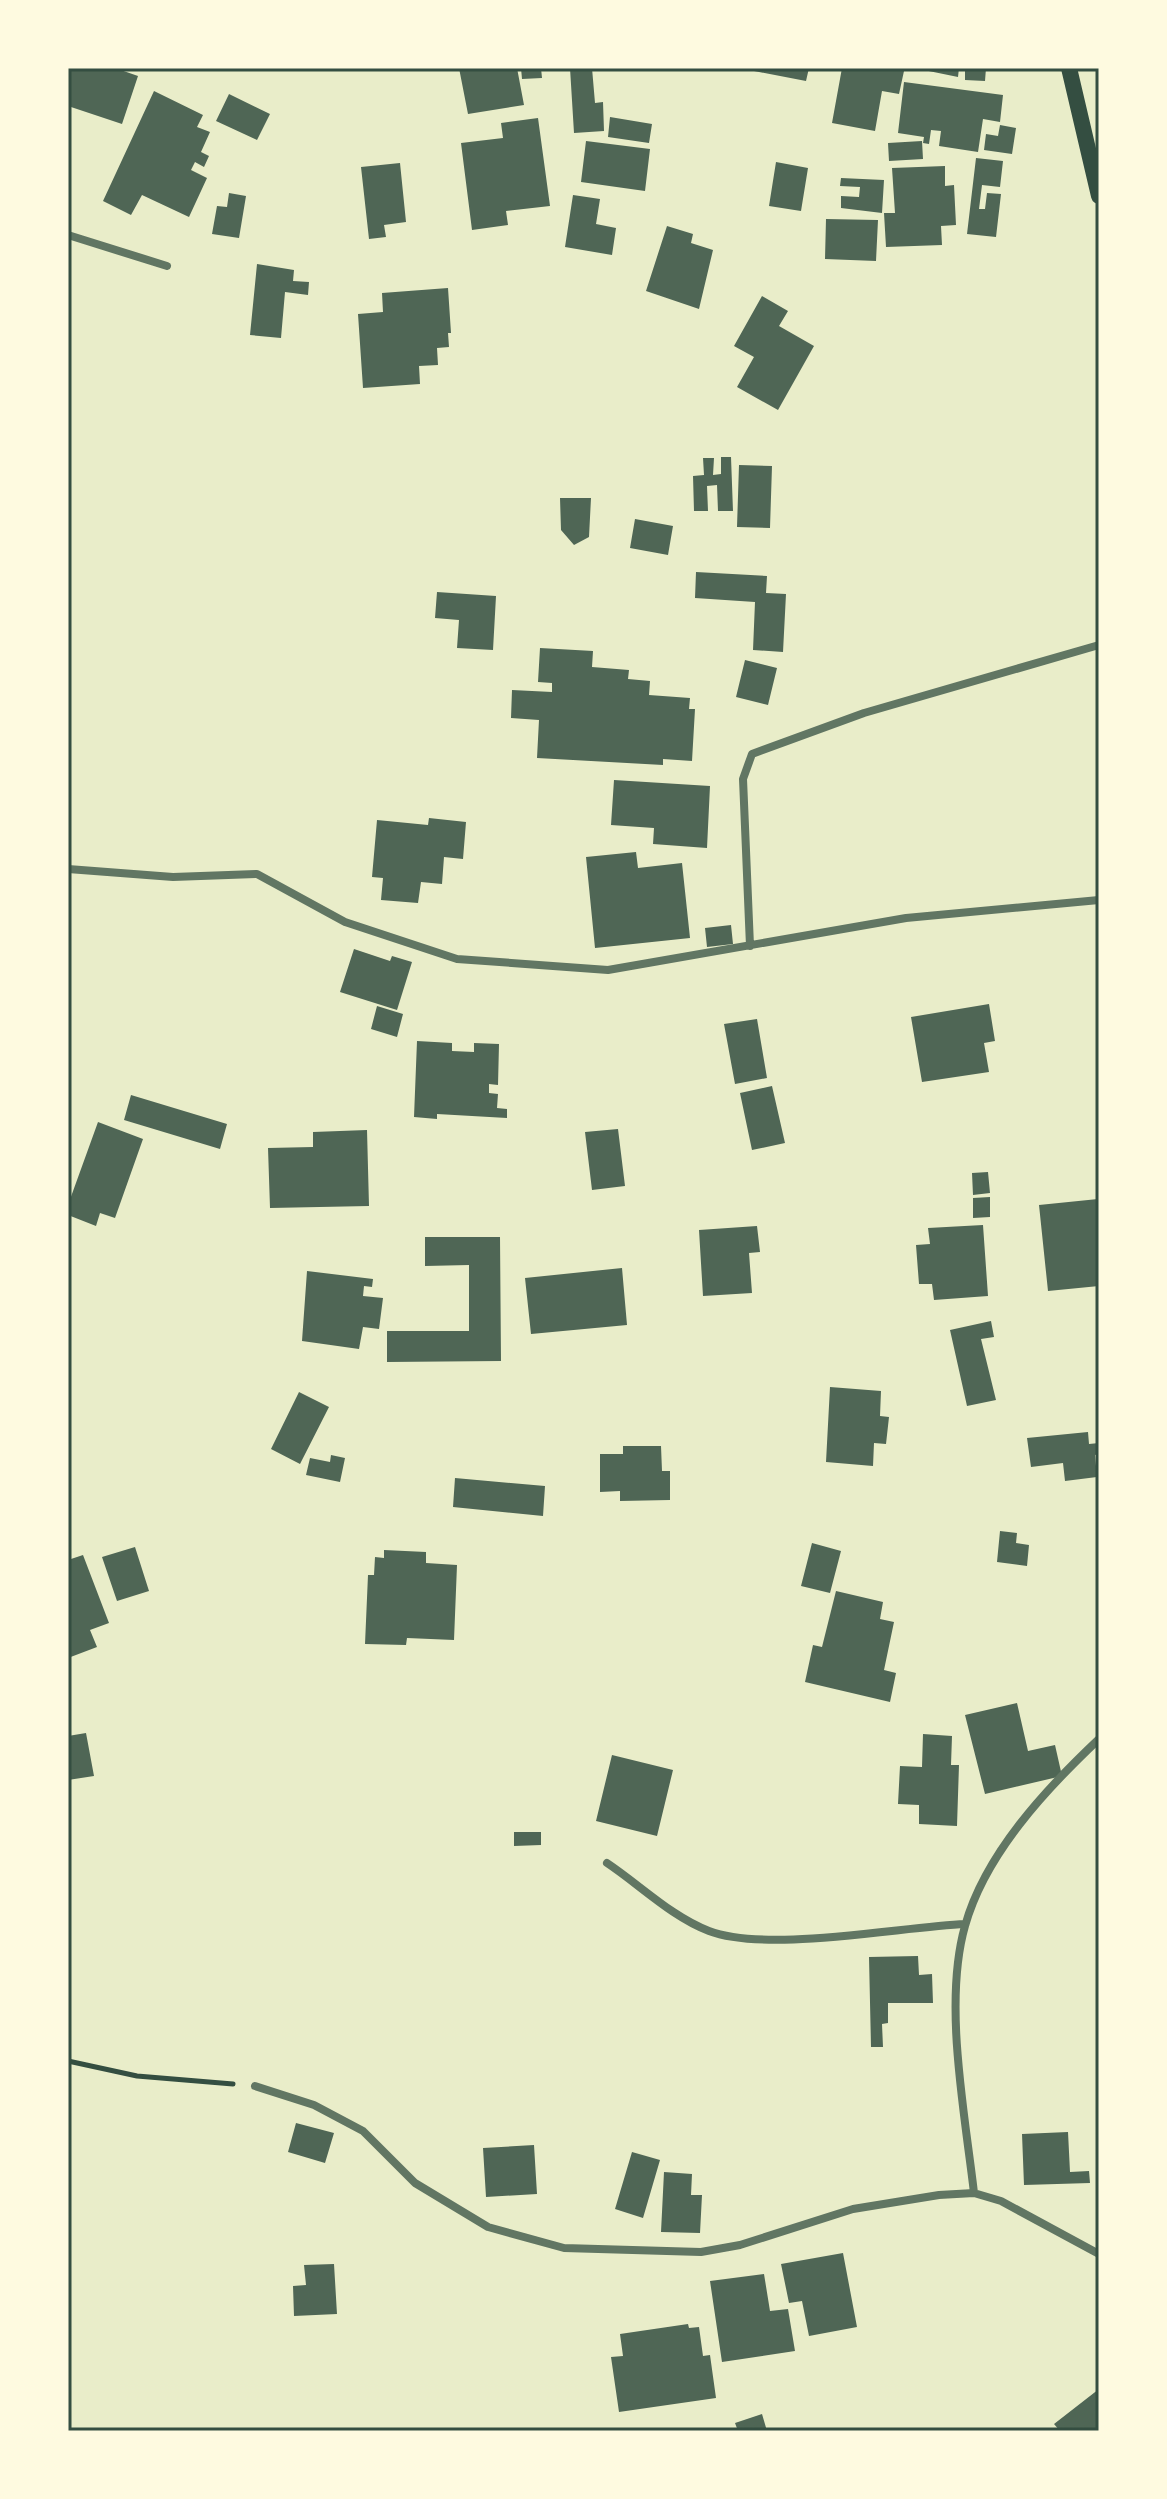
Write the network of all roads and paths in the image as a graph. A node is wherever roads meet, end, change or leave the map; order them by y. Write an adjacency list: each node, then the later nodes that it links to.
1 (1069, 68): 2 (main road)
2 (1099, 196)
3 (68, 235): 4 (street)
4 (167, 266)
5 (1099, 645): 8 (street)
6 (68, 869): 8 (street)
7 (1099, 900): 8 (street)
8 (750, 946)
9 (1099, 1739): 11 (street)
10 (607, 1863): 11 (street)
11 (965, 1924): 14 (street)
12 (68, 2061): 13 (path)
13 (255, 2086): 14 (street)
14 (974, 2193): 15 (street)
15 (1099, 2254)

